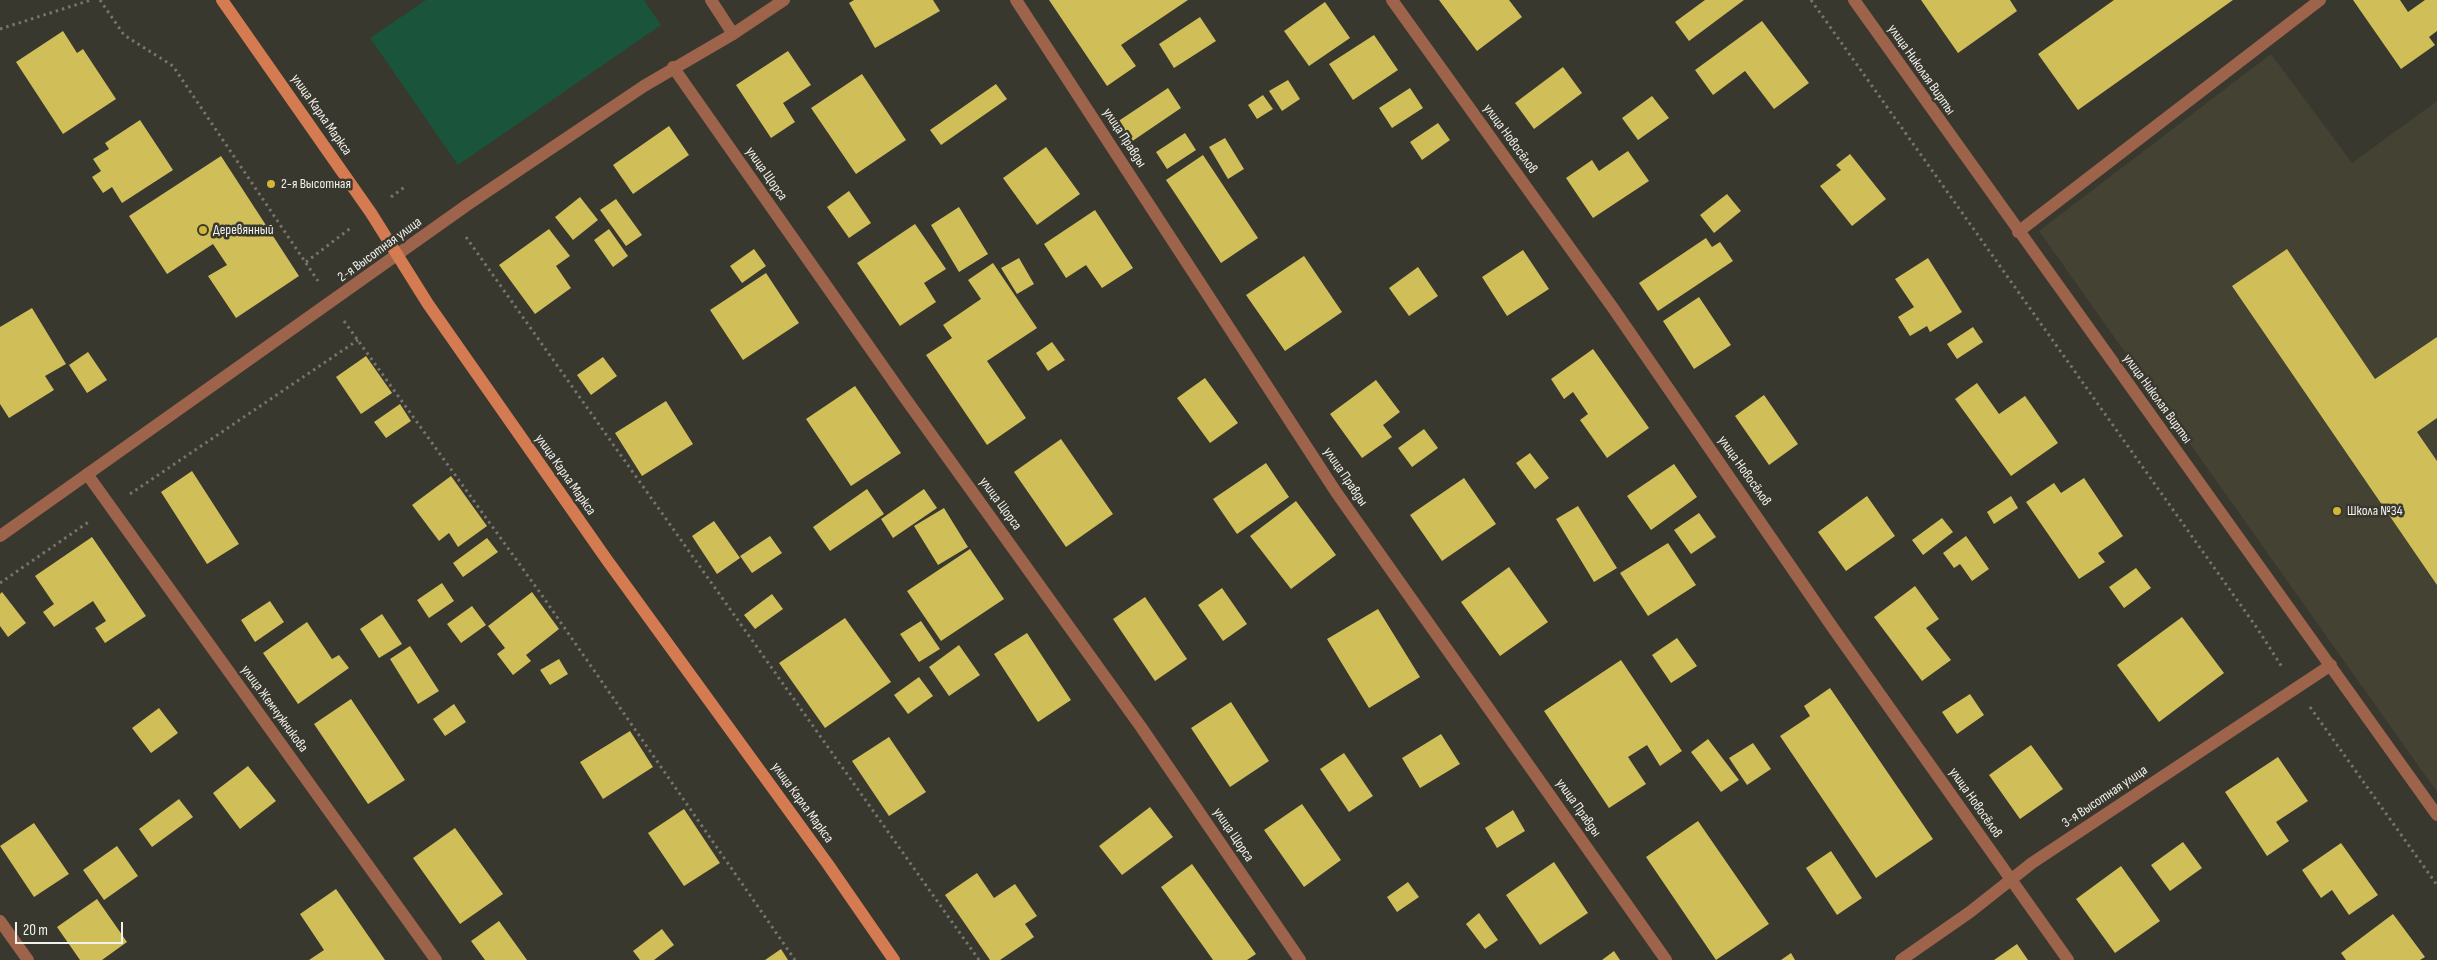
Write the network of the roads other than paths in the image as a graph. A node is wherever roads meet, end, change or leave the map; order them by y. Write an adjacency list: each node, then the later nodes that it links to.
1 (222, 0): 11 (main road, улица Карла Маркса)
2 (711, 0): 8 (street)
3 (784, 0): 8 (street, 2-я Высотная улица)
4 (1016, 0): 22 (street, улица Правды)
5 (1392, 0): 16 (street, улица Новосёлов)
6 (1854, 0): 10 (street, улица Николая Вирты)
7 (2320, 0): 10 (street)
8 (733, 34): 9 (street, 2-я Высотная улица)
9 (672, 68): 11 (street, 2-я Высотная улица); 21 (street, улица Щорса)
10 (2018, 232): 14 (street, улица Николая Вирты)
11 (397, 256): 12 (street, 2-я Высотная улица); 20 (main road, улица Карла Маркса)
12 (88, 474): 13 (street, 2-я Высотная улица); 19 (street, улица Жемчужникова)
13 (0, 536)
14 (2331, 665): 15 (street, улица Николая Вирты); 16 (street, 3-я Высотная улица)
15 (2437, 815)
16 (2011, 880): 23 (street, 3-я Высотная улица); 24 (street, улица Новосёлов)
17 (0, 920): 18 (street)
18 (28, 960)
19 (436, 960)
20 (894, 960)
21 (1300, 960)
22 (1666, 960)
23 (1901, 960)
24 (2068, 960)

